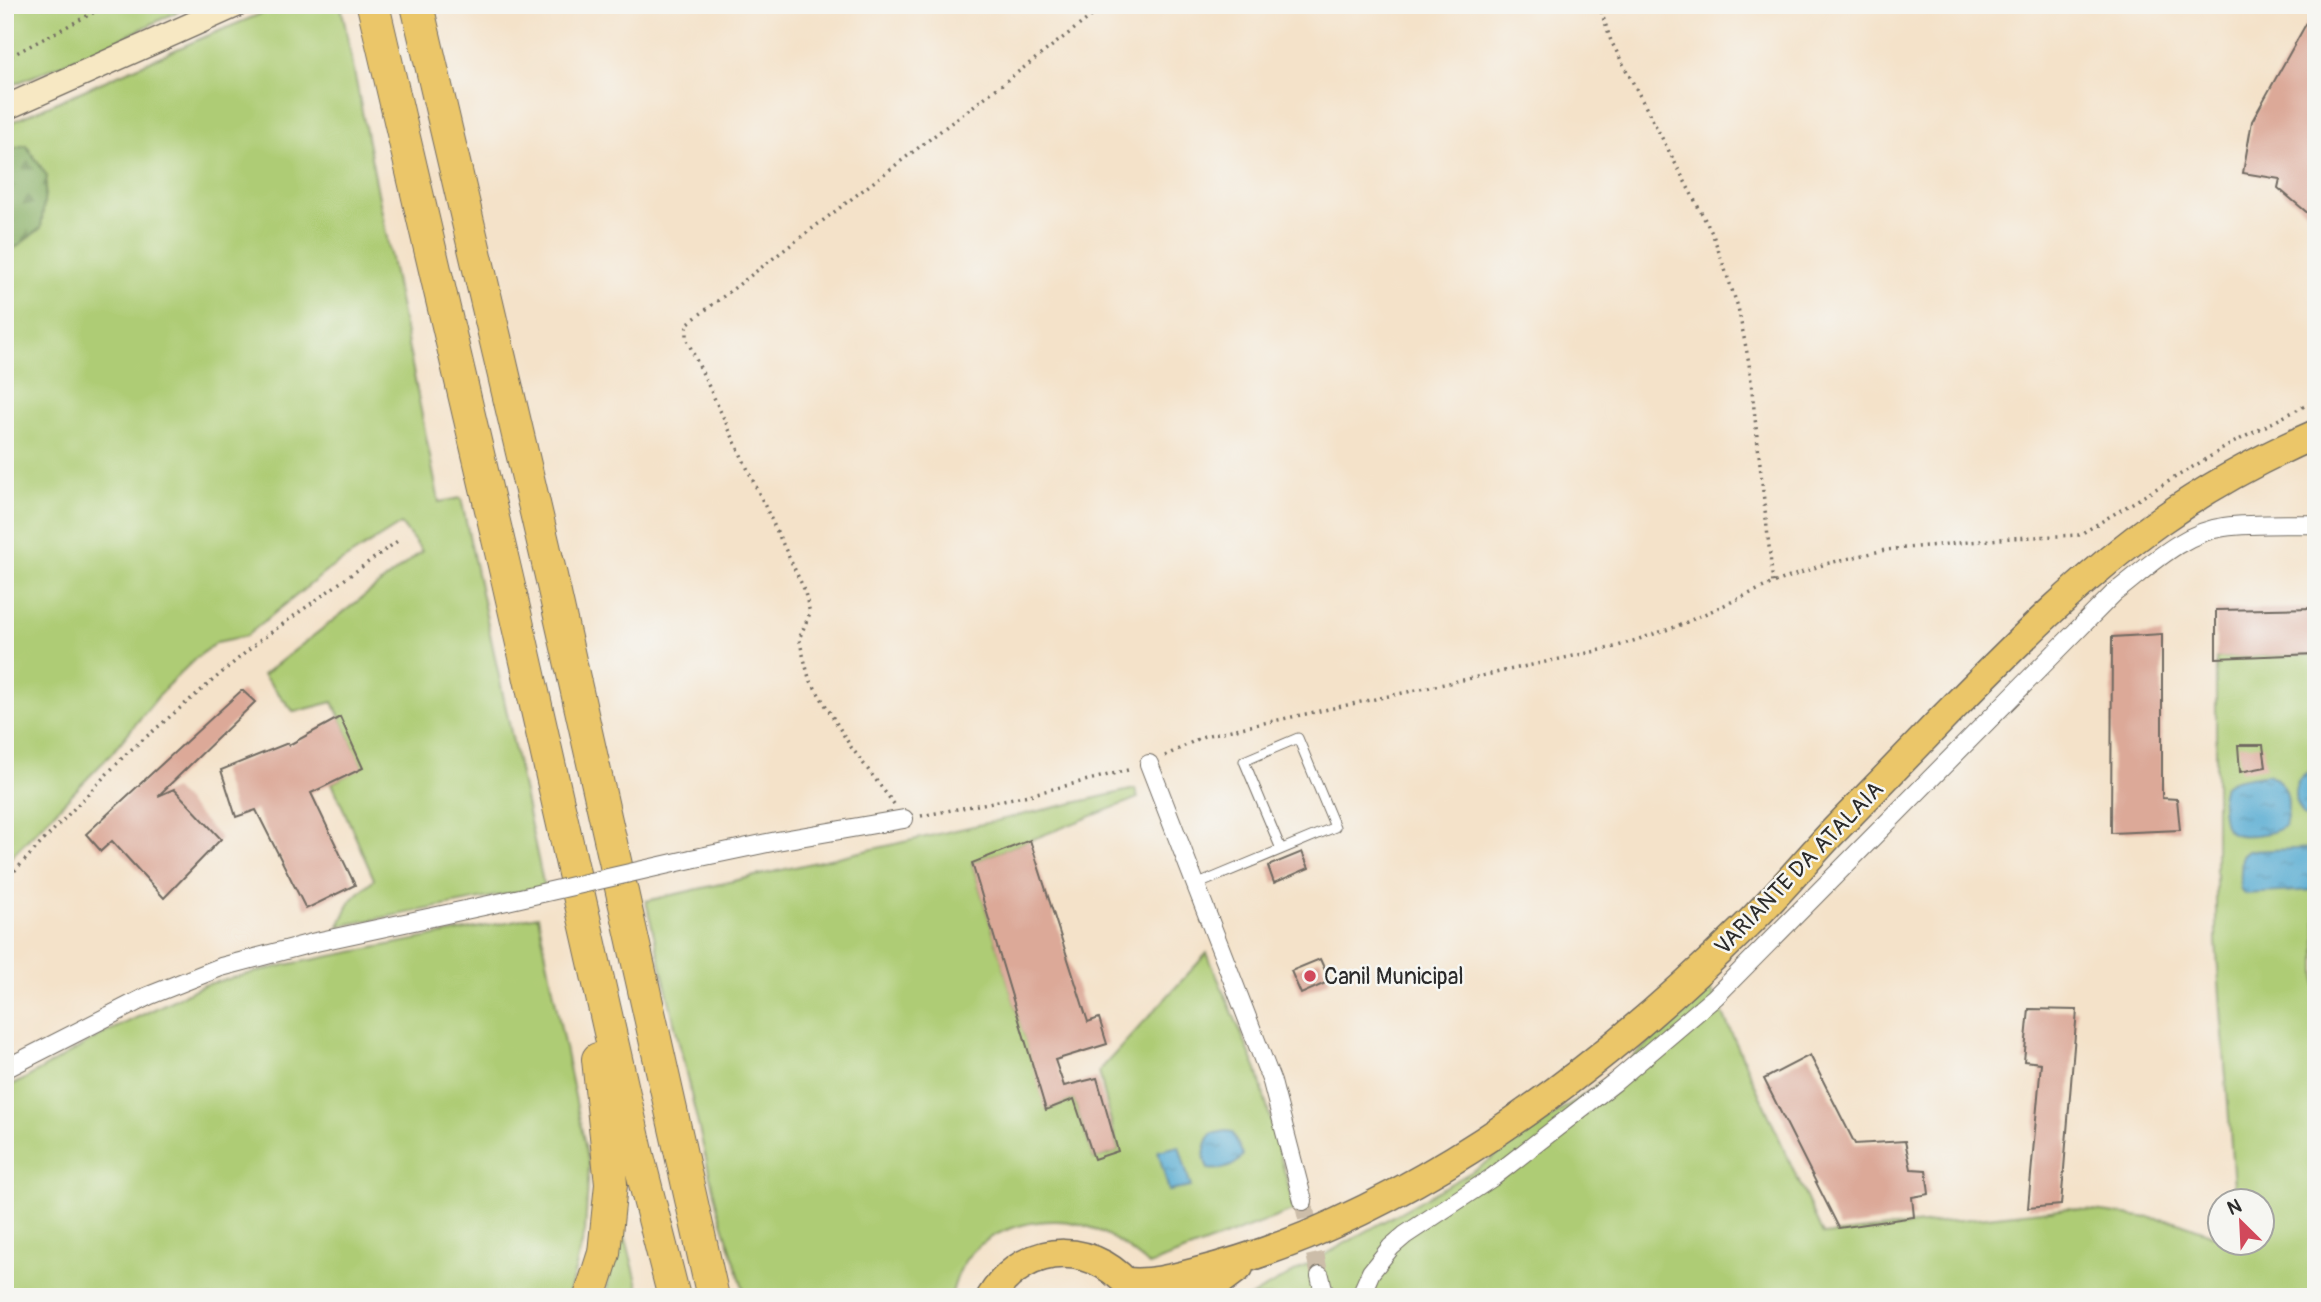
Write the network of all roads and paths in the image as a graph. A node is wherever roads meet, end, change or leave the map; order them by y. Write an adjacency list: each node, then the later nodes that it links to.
1 (108, 5): 7 (path)
2 (236, 5): 8 (main road)
3 (373, 5): 19 (highway)
4 (416, 5): 22 (highway)
5 (1106, 5): 15 (path)
6 (1599, 5): 13 (path)
7 (5, 59)
8 (5, 108)
9 (2316, 400): 13 (path)
10 (2316, 434): 23 (main road, VARIANTE DA ATALAIA)
11 (2316, 524): 33 (street)
12 (399, 540): 17 (path)
13 (1773, 583): 14 (path)
14 (1149, 764): 15 (path); 18 (street)
15 (904, 819): 20 (street, bridge)
16 (1280, 849): 16 (lane); 18 (lane)
17 (5, 881)
18 (1195, 885): 21 (street)
19 (584, 919): 26 (highway); 27 (highway)
20 (5, 1069)
21 (1303, 1202)
22 (697, 1228): 28 (highway); 29 (highway)
23 (1250, 1259): 25 (main road, VARIANTE DA ATALAIA); 31 (main road, VARIANTE DA ATALAIA)
24 (1320, 1276): 32 (street)
25 (1132, 1289): 30 (main road, VARIANTE DA ATALAIA)
26 (590, 1297)
27 (674, 1297)
28 (713, 1297)
29 (723, 1297)
30 (991, 1297)
31 (1199, 1297)
32 (1325, 1297)
33 (1360, 1297)

